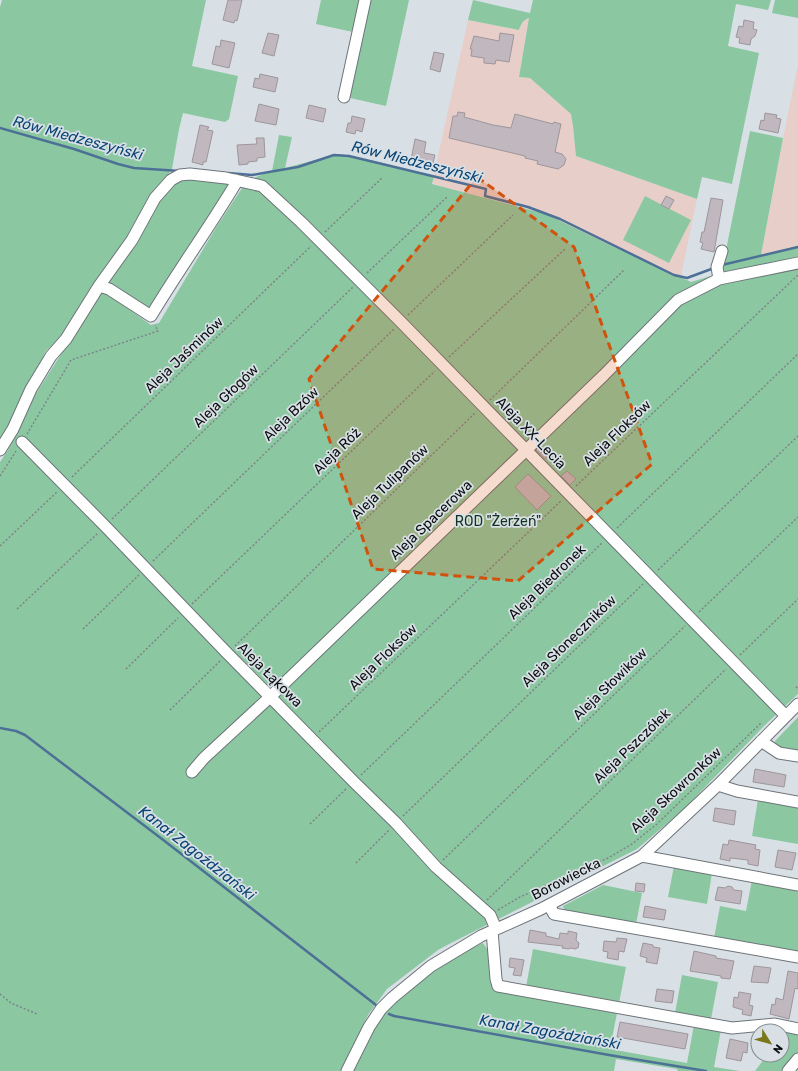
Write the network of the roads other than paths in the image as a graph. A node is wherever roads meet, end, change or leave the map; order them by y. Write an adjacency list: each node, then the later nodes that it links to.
1 (365, 0): 2 (street)
2 (344, 97)
3 (241, 181): 7 (street, Aleja XX-Lecia); 7 (street); 10 (street, Aleja XX-Lecia)
4 (722, 251): 6 (street)
5 (798, 263): 6 (street, Aleja Spacerowa)
6 (719, 279): 10 (street, Aleja Spacerowa)
7 (99, 286): 9 (street, Aleja XX-Lecia)
8 (22, 442): 11 (street, Aleja Łąkowa)
9 (0, 450)
10 (526, 450): 11 (street, Aleja Spacerowa); 13 (street, Aleja XX-Lecia)
11 (270, 697): 16 (street, Aleja Spacerowa); 22 (street, Aleja Łąkowa)
12 (798, 704): 13 (street, Borowiecka)
13 (786, 716): 14 (street, Borowiecka)
14 (761, 741): 15 (street); 17 (street, Borowiecka)
15 (798, 756)
16 (192, 772)
17 (718, 785): 18 (street); 19 (street, Borowiecka)
18 (798, 802)
19 (642, 856): 20 (street); 21 (street, Borowiecka)
20 (798, 885)
21 (549, 905): 22 (street, Borowiecka); 23 (street)
22 (494, 930): 24 (street, Aleja Łąkowa); 26 (street, Borowiecka)
23 (798, 957)
24 (798, 1029)
25 (798, 1059): 27 (street)
26 (347, 1071)
27 (788, 1071)

